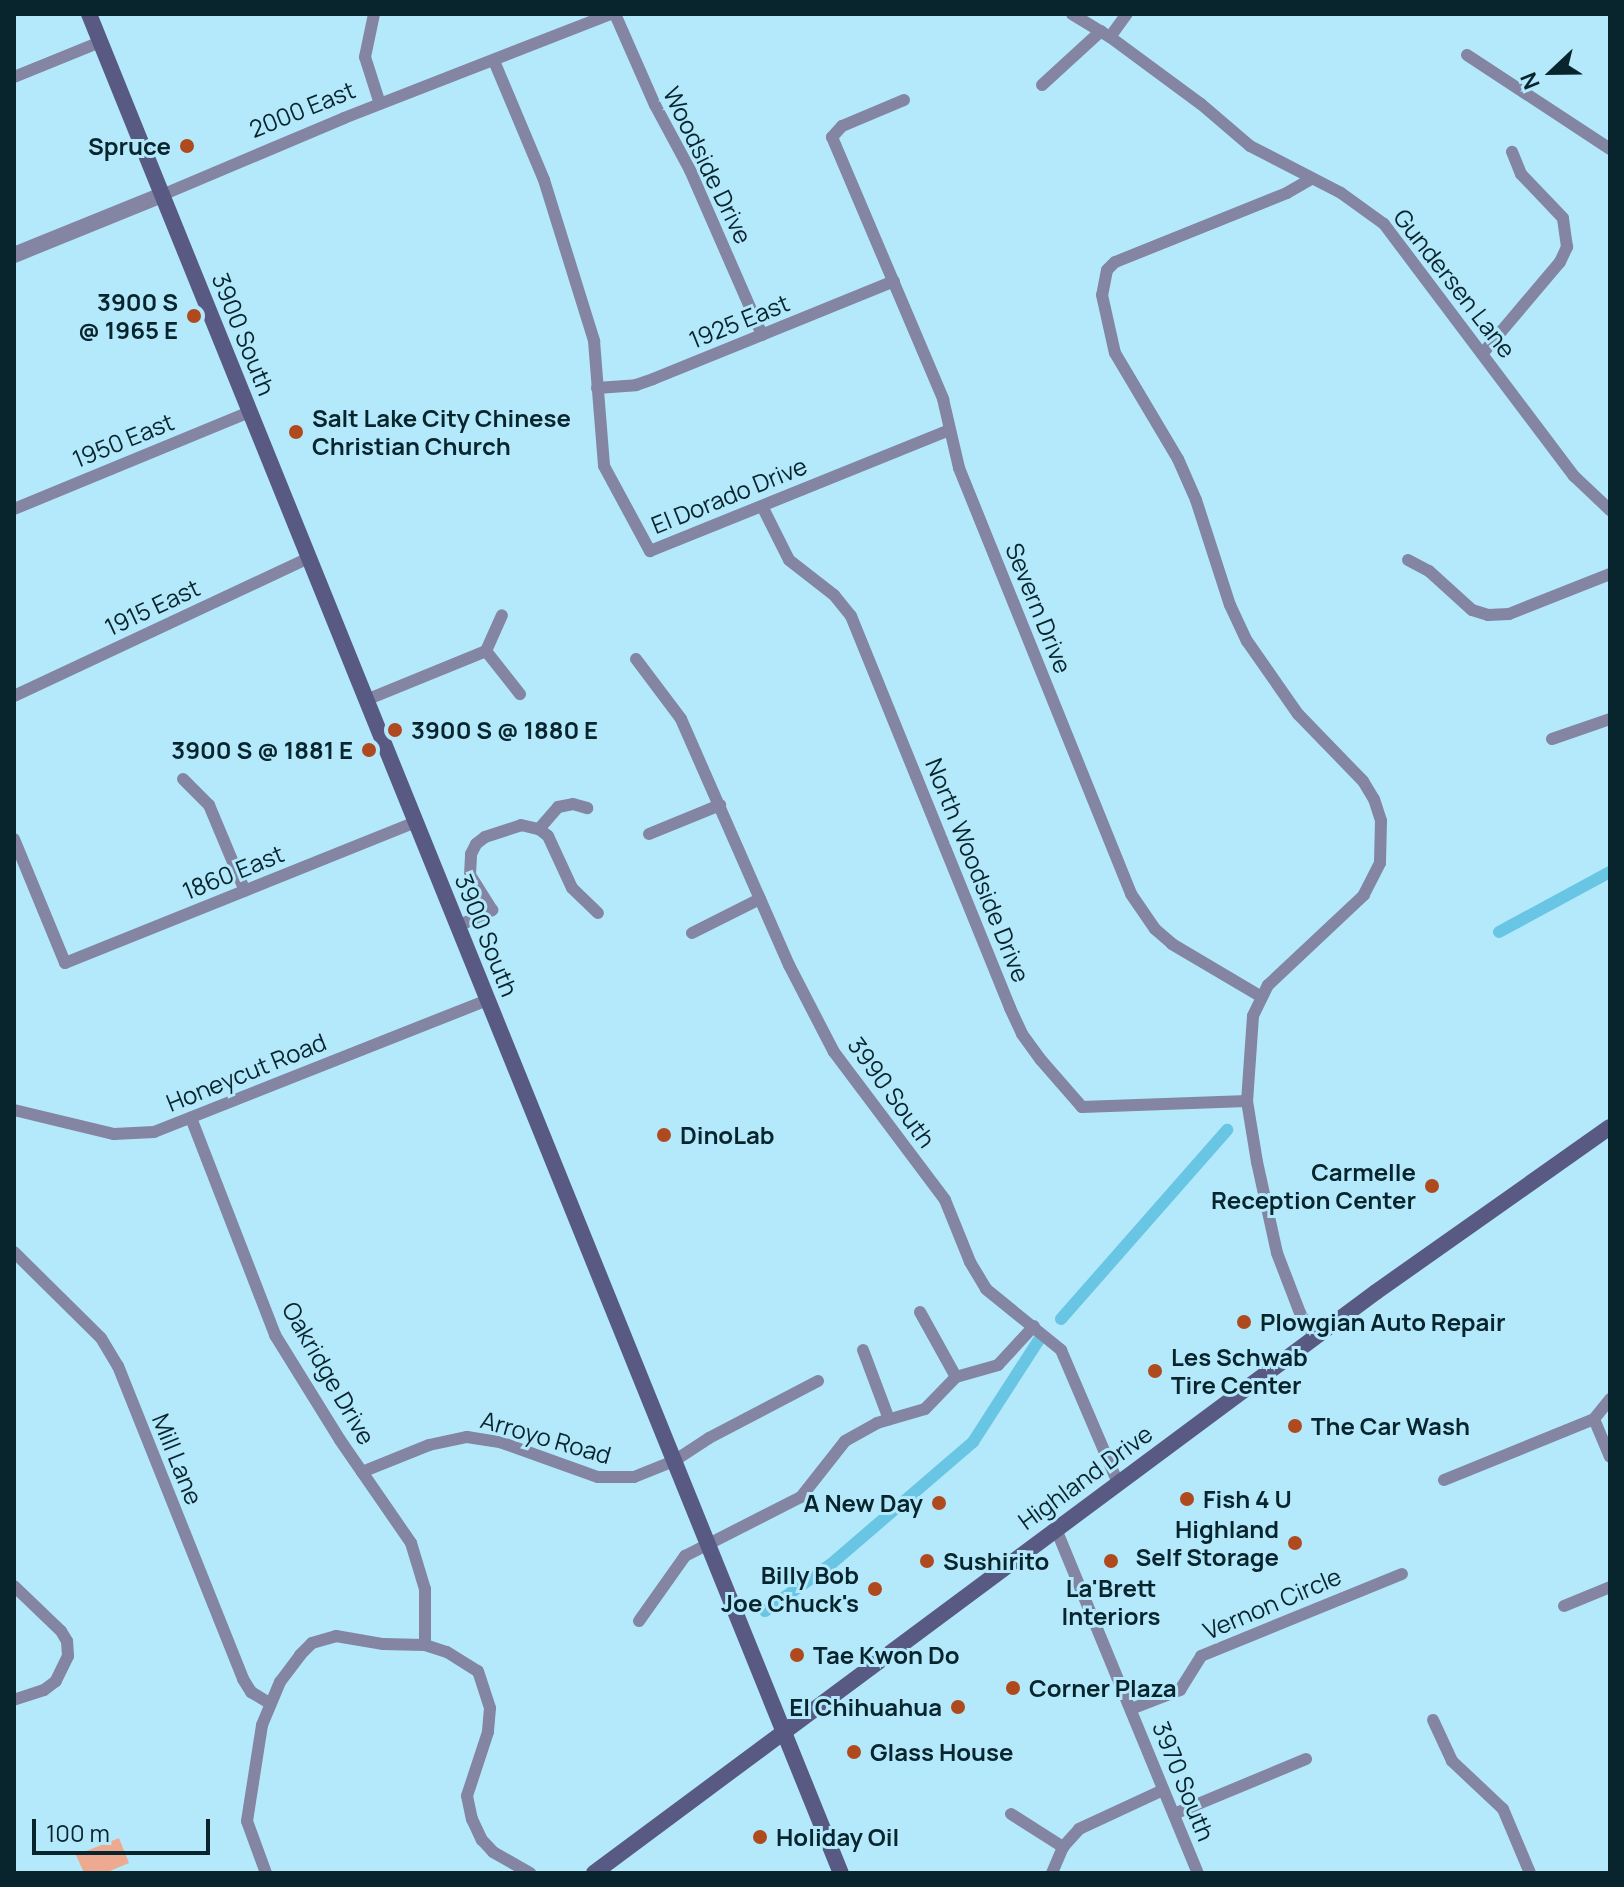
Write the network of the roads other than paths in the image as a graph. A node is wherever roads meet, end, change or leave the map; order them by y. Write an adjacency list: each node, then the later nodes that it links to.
1 (89, 14): 7 (main road, 3900 South)
2 (374, 14): 13 (street)
3 (613, 14): 9 (street, 2000 East); 20 (street, Woodside Drive)
4 (1072, 14): 6 (street, Gundersen Lane)
5 (1127, 14): 6 (street)
6 (1106, 34): 11 (street); 16 (street, Gundersen Lane)
7 (100, 42): 10 (street); 17 (main road, 3900 South)
8 (1467, 55): 14 (street)
9 (494, 61): 13 (street, 2000 East); 22 (street, El Dorado Drive)
10 (14, 77)
11 (1042, 85)
12 (904, 100): 19 (street, Severn Drive)
13 (380, 104): 17 (street, 2000 East)
14 (1610, 149)
15 (1512, 152): 21 (street)
16 (1311, 179): 21 (street, Gundersen Lane); 51 (street)
17 (162, 195): 18 (street, 2000 East); 23 (main road, 3900 South)
18 (14, 255)
19 (894, 281): 20 (street, 1925 East); 24 (street, Severn Drive)
20 (762, 335): 22 (street, 1925 East)
21 (1483, 353): 27 (street, Gundersen Lane)
22 (597, 388): 25 (street, El Dorado Drive)
23 (249, 412): 26 (street, 1950 East); 28 (main road, 3900 South)
24 (950, 430): 25 (street, El Dorado Drive); 51 (street, Severn Drive)
25 (762, 506): 53 (street, North Woodside Drive)
26 (14, 509)
27 (1610, 510)
28 (308, 558): 35 (street, 1915 East); 36 (main road, 3900 South)
29 (1408, 560): 30 (street)
30 (1610, 574)
31 (502, 615): 32 (street)
32 (486, 651): 34 (street); 36 (street)
33 (636, 659): 40 (street, 3990 South)
34 (520, 694)
35 (14, 696)
36 (366, 700): 42 (main road, 3900 South)
37 (1610, 719): 38 (street)
38 (1552, 739)
39 (183, 779): 46 (street)
40 (720, 805): 44 (street); 47 (street, 3990 South)
41 (587, 808): 43 (street)
42 (416, 822): 46 (street, 1860 East); 49 (main road, 3900 South)
43 (539, 829): 48 (street); 49 (street)
44 (649, 834)
45 (14, 839): 46 (street, 1860 East)
46 (245, 891)
47 (760, 899): 50 (street); 59 (street, 3990 South)
48 (598, 913)
49 (458, 926): 52 (main road, 3900 South)
50 (692, 933)
51 (1260, 996): 53 (street)
52 (487, 1000): 55 (street, Honeycut Road); 68 (main road, 3900 South)
53 (1247, 1101): 60 (street)
54 (14, 1110): 55 (street, Honeycut Road)
55 (191, 1118): 69 (street, Oakridge Drive)
56 (1610, 1127): 60 (main road, Highland Drive)
57 (14, 1252): 81 (street, Mill Lane)
58 (920, 1312): 62 (street)
59 (1034, 1326): 62 (street); 71 (street, 3990 South)
60 (1315, 1338): 71 (main road, Highland Drive)
61 (863, 1350): 65 (street)
62 (956, 1377): 65 (street)
63 (818, 1381): 68 (street, Arroyo Road)
64 (1610, 1399): 66 (street)
65 (889, 1419): 73 (street)
66 (1594, 1419): 67 (street); 70 (street)
67 (1610, 1457)
68 (674, 1461): 69 (street, Arroyo Road); 73 (main road, 3900 South)
69 (362, 1472): 79 (street, Oakridge Drive)
70 (1444, 1480)
71 (1118, 1483): 72 (main road, Highland Drive)
72 (1056, 1529): 82 (street, 3970 South); 84 (main road, Highland Drive)
73 (707, 1544): 78 (street); 84 (main road, 3900 South)
74 (1402, 1574): 82 (street, Vernon Circle)
75 (14, 1586): 80 (street)
76 (1610, 1587): 77 (street)
77 (1564, 1606)
78 (639, 1621)
79 (425, 1645): 81 (street); 91 (street)
80 (14, 1700)
81 (269, 1703): 90 (street)
82 (1131, 1709): 86 (street, 3970 South)
83 (1433, 1720): 96 (street)
84 (783, 1731): 92 (main road, Highland Drive); 93 (main road, 3900 South)
85 (1306, 1759): 88 (street)
86 (1163, 1790): 88 (street, 3970 South); 89 (street)
87 (1011, 1814): 89 (street)
88 (1174, 1814): 95 (street, 3970 South)
89 (1063, 1847): 94 (street)
90 (266, 1873)
91 (530, 1873)
92 (594, 1873)
93 (841, 1873)
94 (1052, 1873)
95 (1198, 1873)
96 (1530, 1873)

